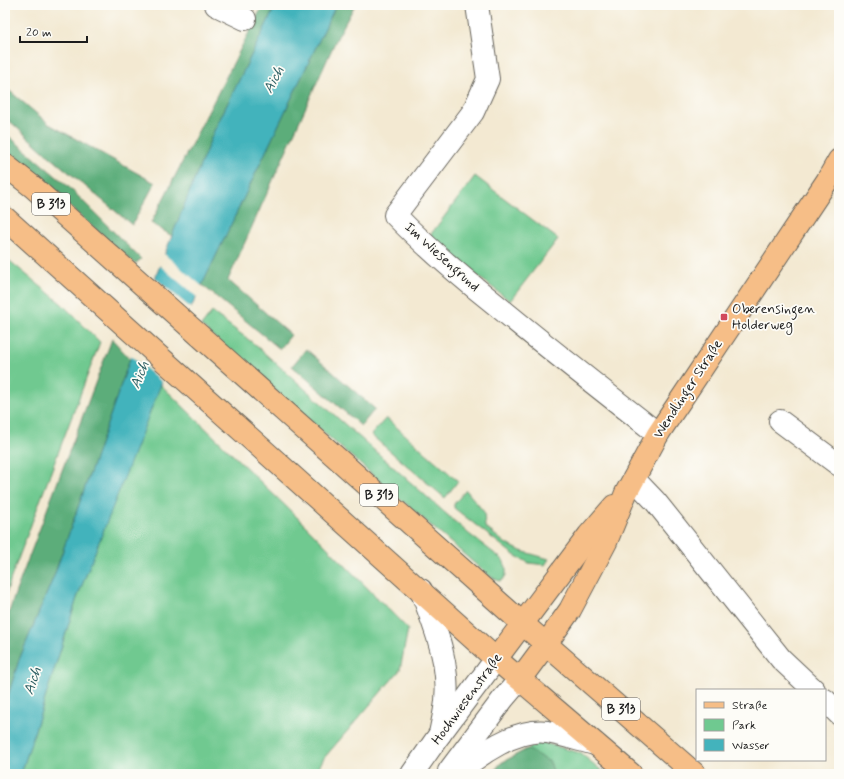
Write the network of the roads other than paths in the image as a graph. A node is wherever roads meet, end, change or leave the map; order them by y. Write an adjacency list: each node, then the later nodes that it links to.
1 (216, 5): 3 (street)
2 (477, 5): 8 (street, Im Wiesengrund)
3 (245, 19)
4 (839, 160): 8 (main road, Wendlinger Straße)
5 (5, 165): 12 (main road, B 313)
6 (5, 218): 11 (main road, B 313)
7 (780, 421): 9 (street)
8 (658, 434): 10 (main road, Wendlinger Straße)
9 (839, 465)
10 (630, 486): 12 (main road, Wendlinger Straße); 13 (main road, Wendlinger Straße); 16 (street)
11 (421, 590): 14 (main road, B 313); 19 (street)
12 (523, 624): 13 (main road, B 313); 14 (main road, Hochwiesenstraße)
13 (546, 644): 15 (main road, Wendlinger Straße); 25 (main road, B 313)
14 (496, 659): 15 (main road, B 313); 19 (street, Hochwiesenstraße)
15 (520, 679): 20 (main road, B 313); 22 (street, Hochwiesenstraße)
16 (813, 689)
17 (826, 701): 18 (street)
18 (839, 714)
19 (440, 734): 21 (street, Hochwiesenstraße)
20 (595, 744): 23 (street); 24 (main road, B 313)
21 (412, 774)
22 (447, 774)
23 (457, 774)
24 (631, 774)
25 (695, 774)

